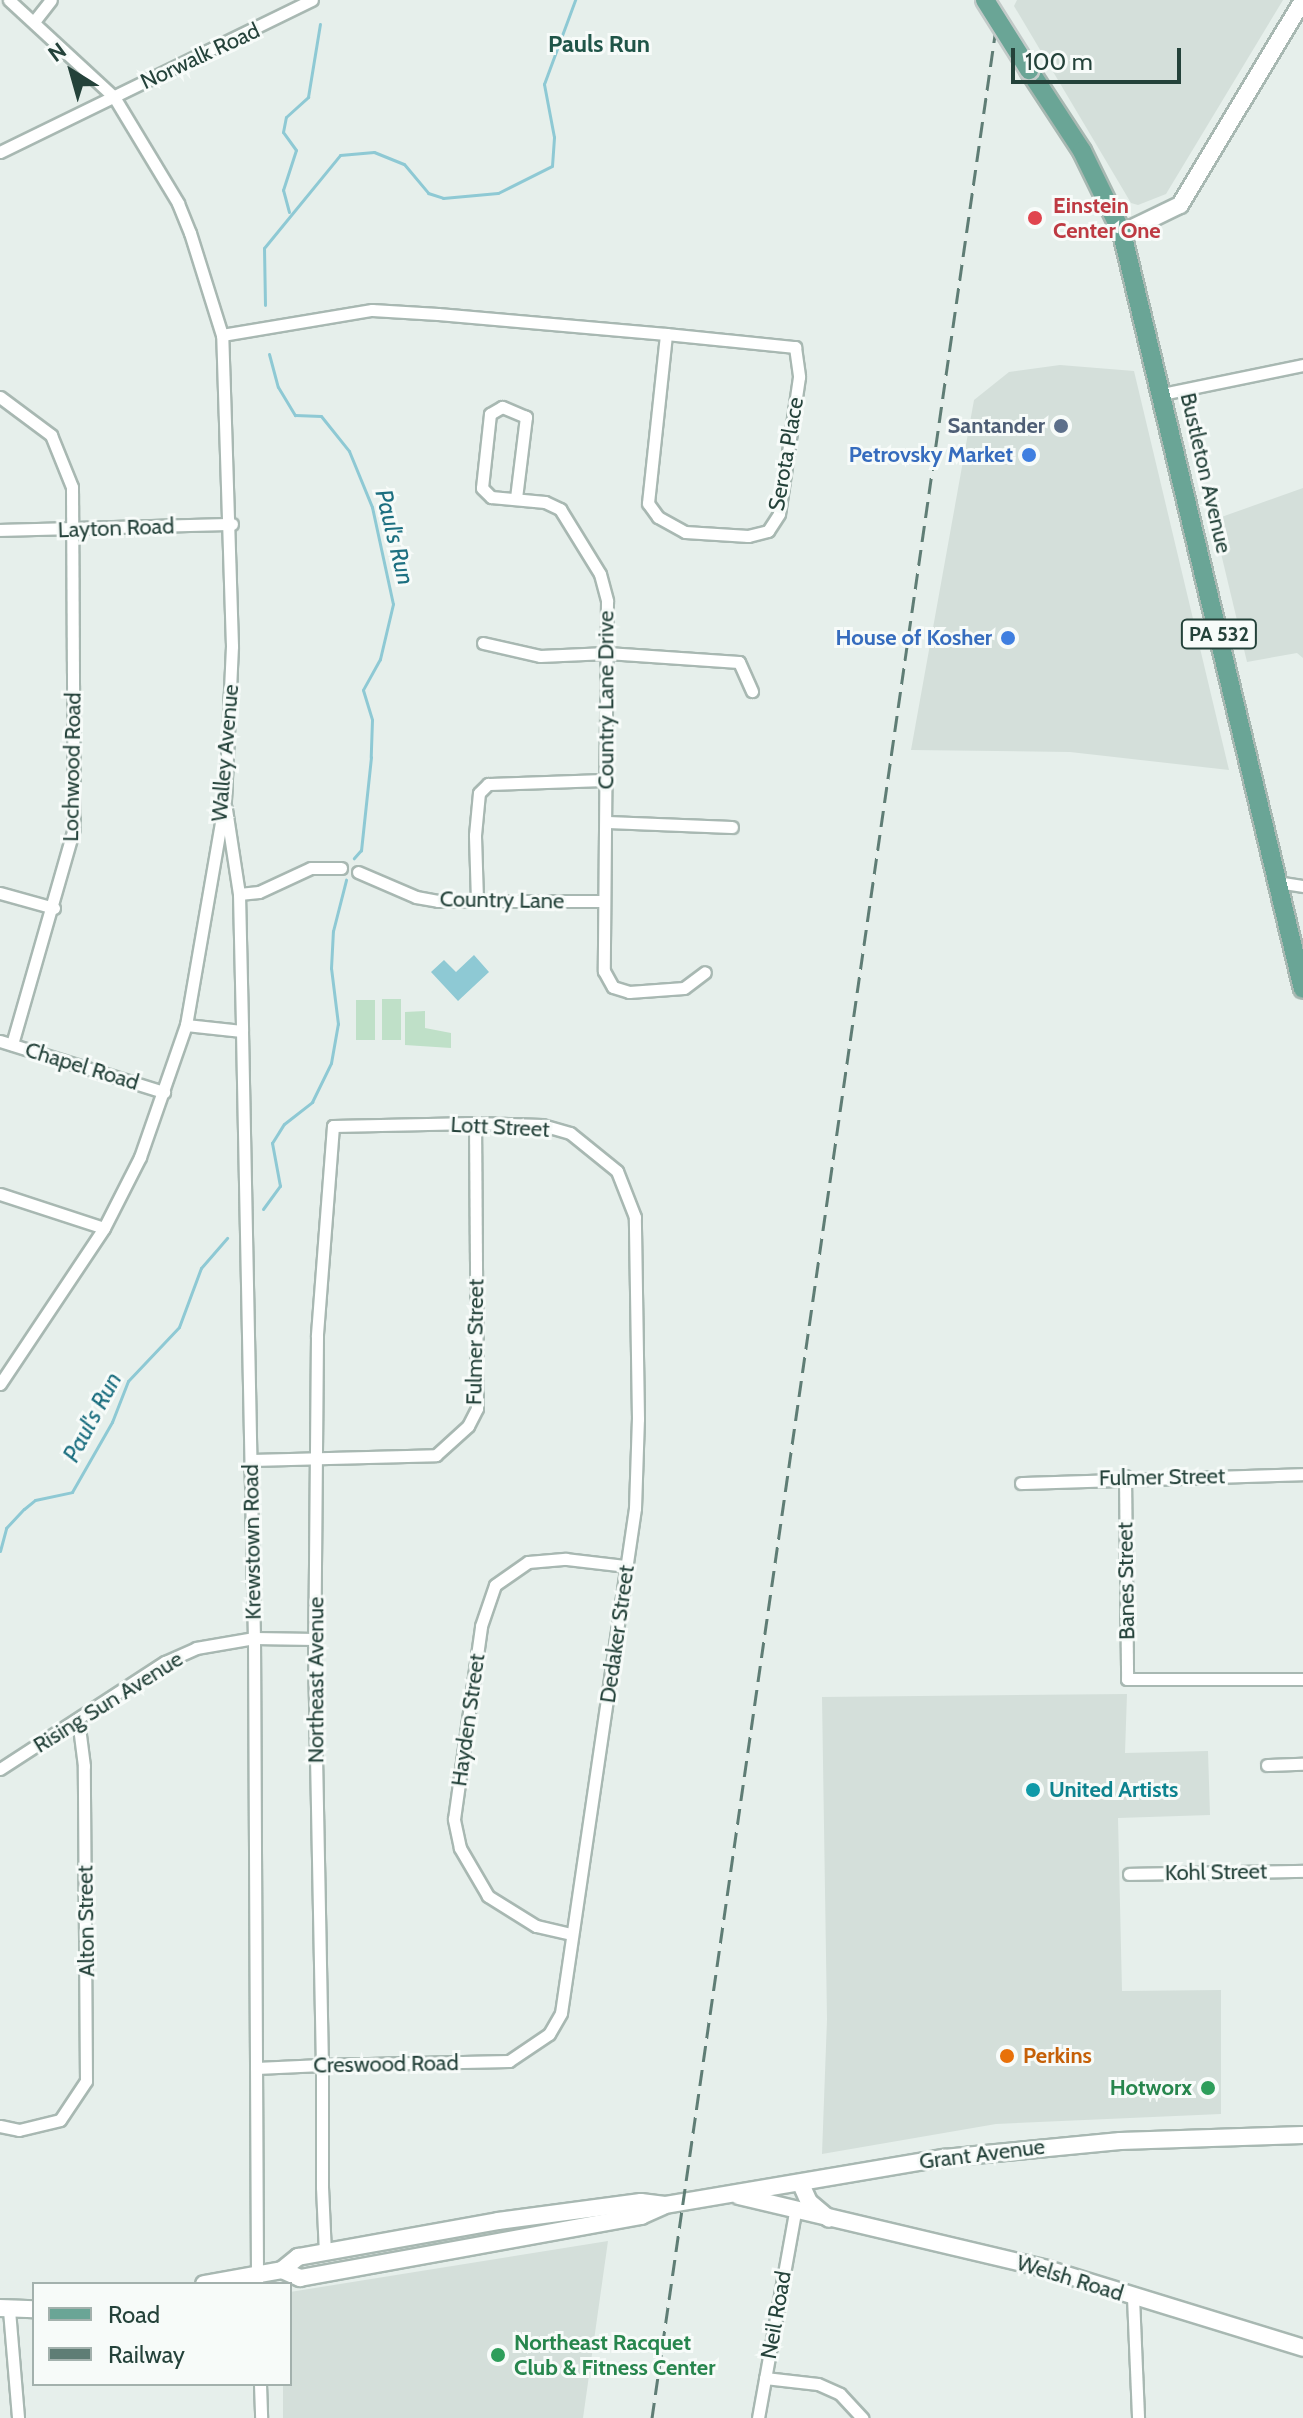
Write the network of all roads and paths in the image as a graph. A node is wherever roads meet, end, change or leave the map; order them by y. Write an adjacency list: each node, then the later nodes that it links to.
1 (9, 0): 6 (street, Walley Avenue)
2 (51, 0): 6 (street)
3 (312, 0): 7 (street, Norwalk Road)
4 (985, 0): 9 (main road, Bustleton Avenue / PA 532, bridge)
5 (1303, 0): 9 (main road)
6 (36, 19): 7 (street, Walley Avenue)
7 (114, 97): 8 (street, Norwalk Road); 11 (street, Walley Avenue)
8 (0, 152)
9 (1122, 233): 13 (main road, Bustleton Avenue / PA 532)
10 (666, 334): 10 (street, Serota Place); 11 (street, Serota Place)
11 (222, 335): 16 (street, Walley Avenue)
12 (1303, 365): 13 (street)
13 (1162, 394): 28 (main road, Bustleton Avenue / PA 532)
14 (0, 397): 17 (street, Lochwood Road)
15 (516, 498): 15 (street, Country Lane Drive); 20 (street, Country Lane Drive)
16 (232, 524): 17 (street, Layton Road); 23 (street, Walley Avenue)
17 (72, 529): 18 (street, Layton Road); 34 (street, Lochwood Road)
18 (0, 530)
19 (483, 643): 20 (street)
20 (607, 653): 21 (street); 22 (street, Country Lane Drive)
21 (752, 691)
22 (605, 780): 24 (street, Country Lane Drive); 32 (street)
23 (225, 800): 31 (street, Krewstown Road); 37 (street, Walley Avenue)
24 (607, 822): 25 (street); 33 (street, Country Lane Drive)
25 (732, 827)
26 (341, 868): 31 (street)
27 (358, 872): 32 (street, Country Lane)
28 (1277, 882): 29 (street); 36 (main road, Bustleton Avenue / PA 532)
29 (1303, 886)
30 (0, 893): 34 (street)
31 (239, 894): 38 (street, Krewstown Road)
32 (477, 900): 33 (street, Country Lane)
33 (603, 901): 35 (street, Country Lane Drive)
34 (54, 908): 39 (street, Lochwood Road)
35 (705, 972)
36 (1303, 989)
37 (186, 1025): 38 (street); 40 (street, Walley Avenue)
38 (242, 1031): 48 (street, Krewstown Road)
39 (6, 1042): 40 (street, Chapel Road)
40 (164, 1092): 45 (street, Walley Avenue)
41 (475, 1123): 42 (street, Lott Street); 43 (street, Lott Street); 47 (street, Fulmer Street)
42 (350, 1125): 47 (street, Northeast Avenue)
43 (625, 1187): 52 (street, Dedaker Street)
44 (0, 1194): 45 (street)
45 (104, 1228): 46 (street, Walley Avenue)
46 (0, 1384)
47 (318, 1459): 48 (street, Fulmer Street); 54 (street, Northeast Avenue)
48 (251, 1460): 53 (street, Krewstown Road)
49 (1303, 1474): 50 (street, Fulmer Street)
50 (1125, 1476): 51 (street, Fulmer Street); 55 (street, Banes Street)
51 (1021, 1483)
52 (626, 1566): 62 (street, Dedaker Street); 62 (street, Hayden Street)
53 (254, 1638): 54 (street, Rising Sun Avenue); 56 (street, Rising Sun Avenue); 65 (street, Krewstown Road)
54 (315, 1639): 64 (street, Northeast Avenue)
55 (1303, 1679)
56 (78, 1719): 59 (street, Rising Sun Avenue); 66 (street, Alton Street)
57 (1303, 1764): 58 (street)
58 (1267, 1765)
59 (0, 1769)
60 (1303, 1871): 61 (street, Kohl Street)
61 (1129, 1874)
62 (571, 1934): 63 (street, Dedaker Street)
63 (514, 2059): 64 (street, Creswood Road)
64 (322, 2065): 65 (street, Creswood Road); 73 (street, Northeast Avenue)
65 (256, 2068): 75 (street, Krewstown Road)
66 (0, 2126)
67 (1303, 2135): 68 (main road, Grant Avenue)
68 (801, 2184): 69 (main road, Grant Avenue); 72 (main road)
69 (733, 2194): 70 (main road, Grant Avenue); 71 (main road, Welsh Road)
70 (665, 2205): 73 (main road, Grant Avenue); 74 (main road, Grant Avenue)
71 (795, 2213): 72 (main road, Welsh Road); 81 (street, Neil Road)
72 (833, 2221): 77 (main road, Welsh Road)
73 (325, 2252): 74 (main road, Grant Avenue)
74 (282, 2270): 75 (main road, Grant Avenue)
75 (257, 2279): 76 (main road, Grant Avenue)
76 (225, 2282)
77 (1133, 2297): 80 (main road, Welsh Road); 87 (street)
78 (32, 2309): 79 (main road)
79 (3, 2313): 83 (street)
80 (1303, 2348)
81 (765, 2378): 85 (street, Neil Road); 86 (street)
82 (260, 2386): 84 (street)
83 (18, 2418)
84 (261, 2418)
85 (758, 2418)
86 (862, 2418)
87 (1138, 2418)

